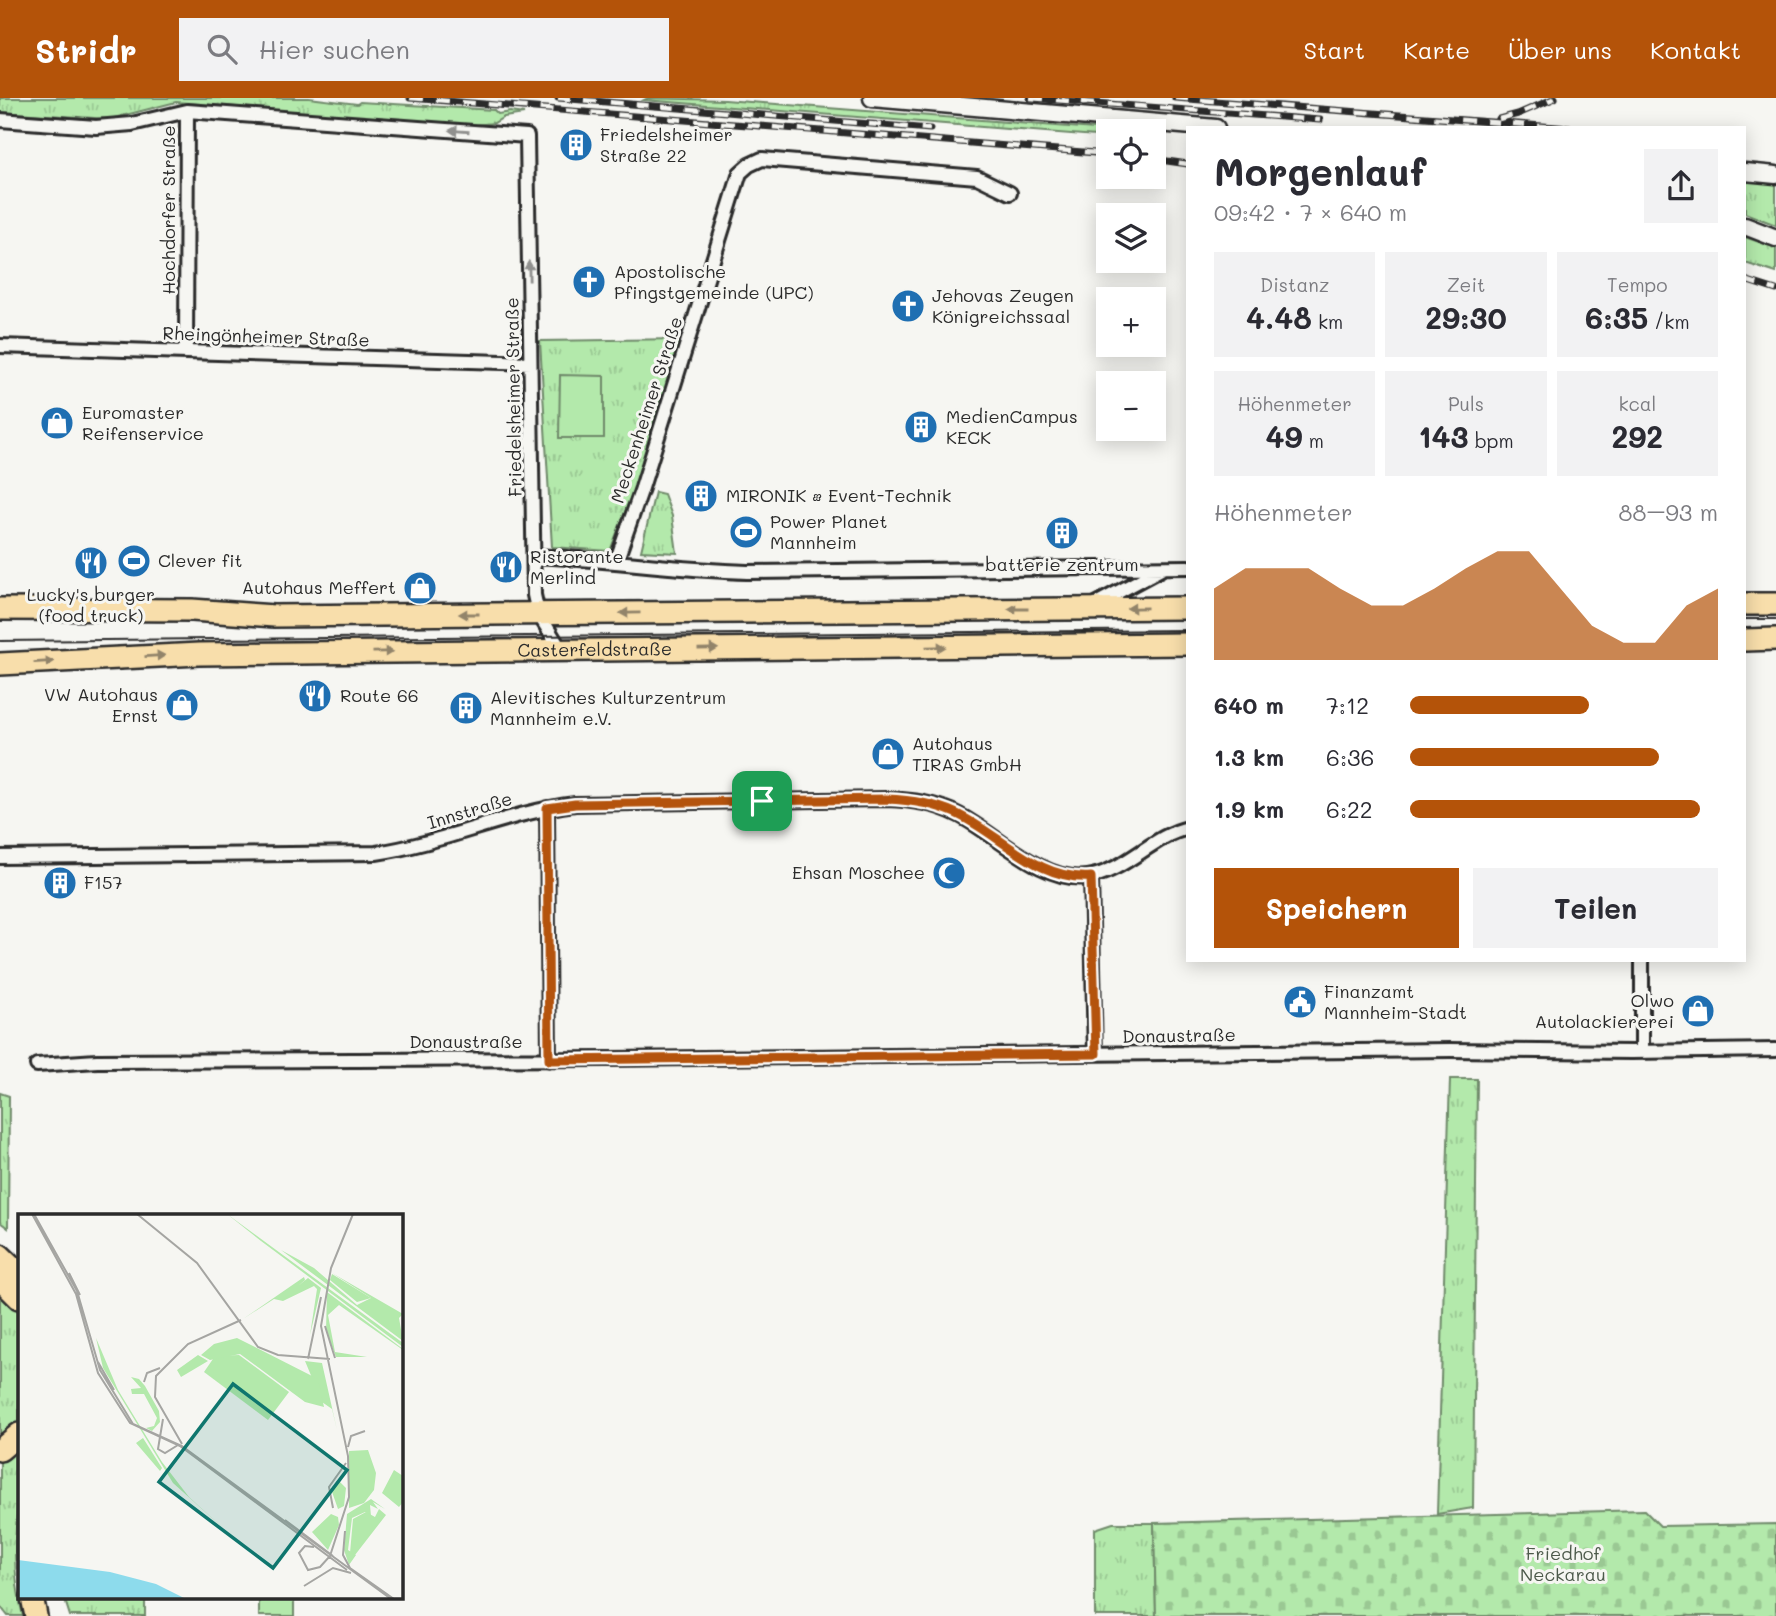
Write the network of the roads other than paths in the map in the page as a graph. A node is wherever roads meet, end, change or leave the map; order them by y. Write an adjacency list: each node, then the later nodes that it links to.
1 (872, 98): 4 (street)
2 (187, 111): 3 (street); 11 (street, Hochdorfer Straße); 12 (street, Friedelsheimer Straße, one-way to 2)
3 (0, 120)
4 (1193, 126)
5 (1746, 172): 6 (street)
6 (1776, 175)
7 (1010, 193): 14 (street, Meckenheimer Straße)
8 (1746, 226): 9 (street)
9 (1776, 238)
10 (0, 346): 11 (street, Rheingönheimer Straße)
11 (186, 351): 12 (street, Rheingönheimer Straße)
12 (530, 363): 13 (street, Friedelsheimer Straße)
13 (534, 556): 14 (street, Casterfeldstraße); 24 (street, Friedelsheimer Straße)
14 (616, 562): 15 (street, Casterfeldstraße)
15 (1165, 567): 16 (street, Casterfeldstraße); 23 (street, Casterfeldstraße)
16 (1186, 567)
17 (0, 597): 20 (street)
18 (1746, 604): 19 (main road)
19 (1776, 604)
20 (32, 608): 22 (main road, Casterfeldstraße); 24 (main road, Casterfeldstraße, one-way to 20)
21 (1186, 608): 23 (main road, Casterfeldstraße, one-way to 23)
22 (0, 609)
23 (1086, 609): 24 (main road, Casterfeldstraße, one-way to 24)
24 (538, 613): 28 (street, Friedelsheimer Straße)
25 (1776, 639): 26 (main road)
26 (1746, 640)
27 (1186, 644): 28 (main road, Casterfeldstraße, one-way to 27)
28 (561, 650): 29 (main road, Casterfeldstraße, one-way to 28)
29 (0, 664)
30 (547, 808): 32 (street, Innstraße); 33 (street, Innstraße); 38 (street)
31 (1186, 829): 33 (street)
32 (0, 857)
33 (1091, 877): 37 (street)
34 (1642, 962): 36 (street)
35 (1776, 1050): 36 (street, Donaustraße)
36 (1642, 1052): 37 (street, Donaustraße)
37 (1096, 1054): 38 (street, Donaustraße)
38 (549, 1060): 39 (street, Donaustraße)
39 (37, 1065)
40 (0, 1255): 41 (main road)
41 (18, 1272)
42 (0, 1279): 43 (main road)
43 (18, 1296)
44 (18, 1435): 45 (main road)
45 (0, 1450)
46 (32, 1598): 47 (main road)
47 (36, 1616)

